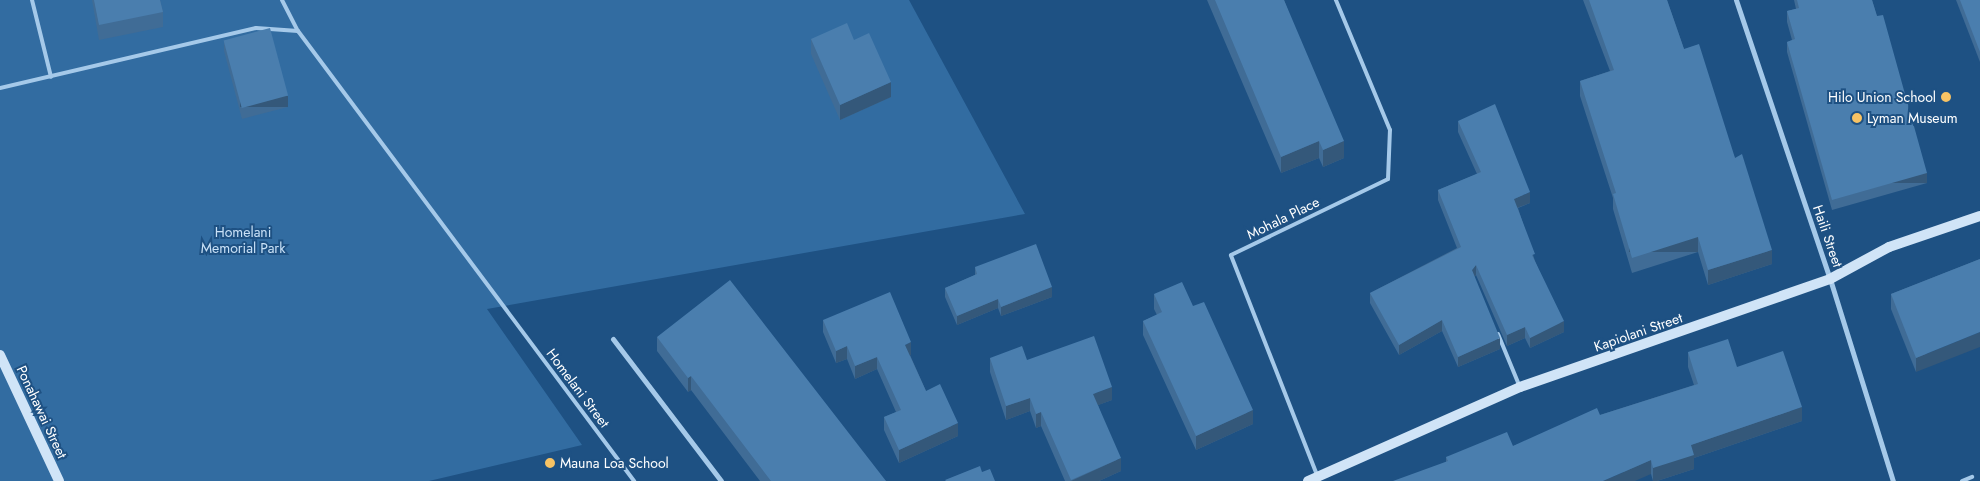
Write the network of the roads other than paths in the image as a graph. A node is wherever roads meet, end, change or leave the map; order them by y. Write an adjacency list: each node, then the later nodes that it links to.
1 (32, 0): 6 (lane)
2 (282, 0): 5 (lane, Homelani Street)
3 (1336, 0): 15 (lane, Mohala Place)
4 (1736, 0): 9 (street, Haili Street)
5 (298, 31): 6 (lane); 17 (lane, Homelani Street)
6 (51, 77): 7 (lane)
7 (0, 88)
8 (1980, 216): 9 (street, Kapiolani Street)
9 (1830, 279): 13 (street, Kapiolani Street); 19 (street, Haili Street)
10 (1494, 324): 13 (lane)
11 (613, 339): 18 (street)
12 (0, 355): 16 (street, Ponahawai Street)
13 (1520, 387): 15 (street, Kapiolani Street)
14 (1972, 476): 20 (lane)
15 (1313, 479)
16 (59, 481)
17 (634, 481)
18 (721, 481)
19 (1893, 481)
20 (1962, 481)

